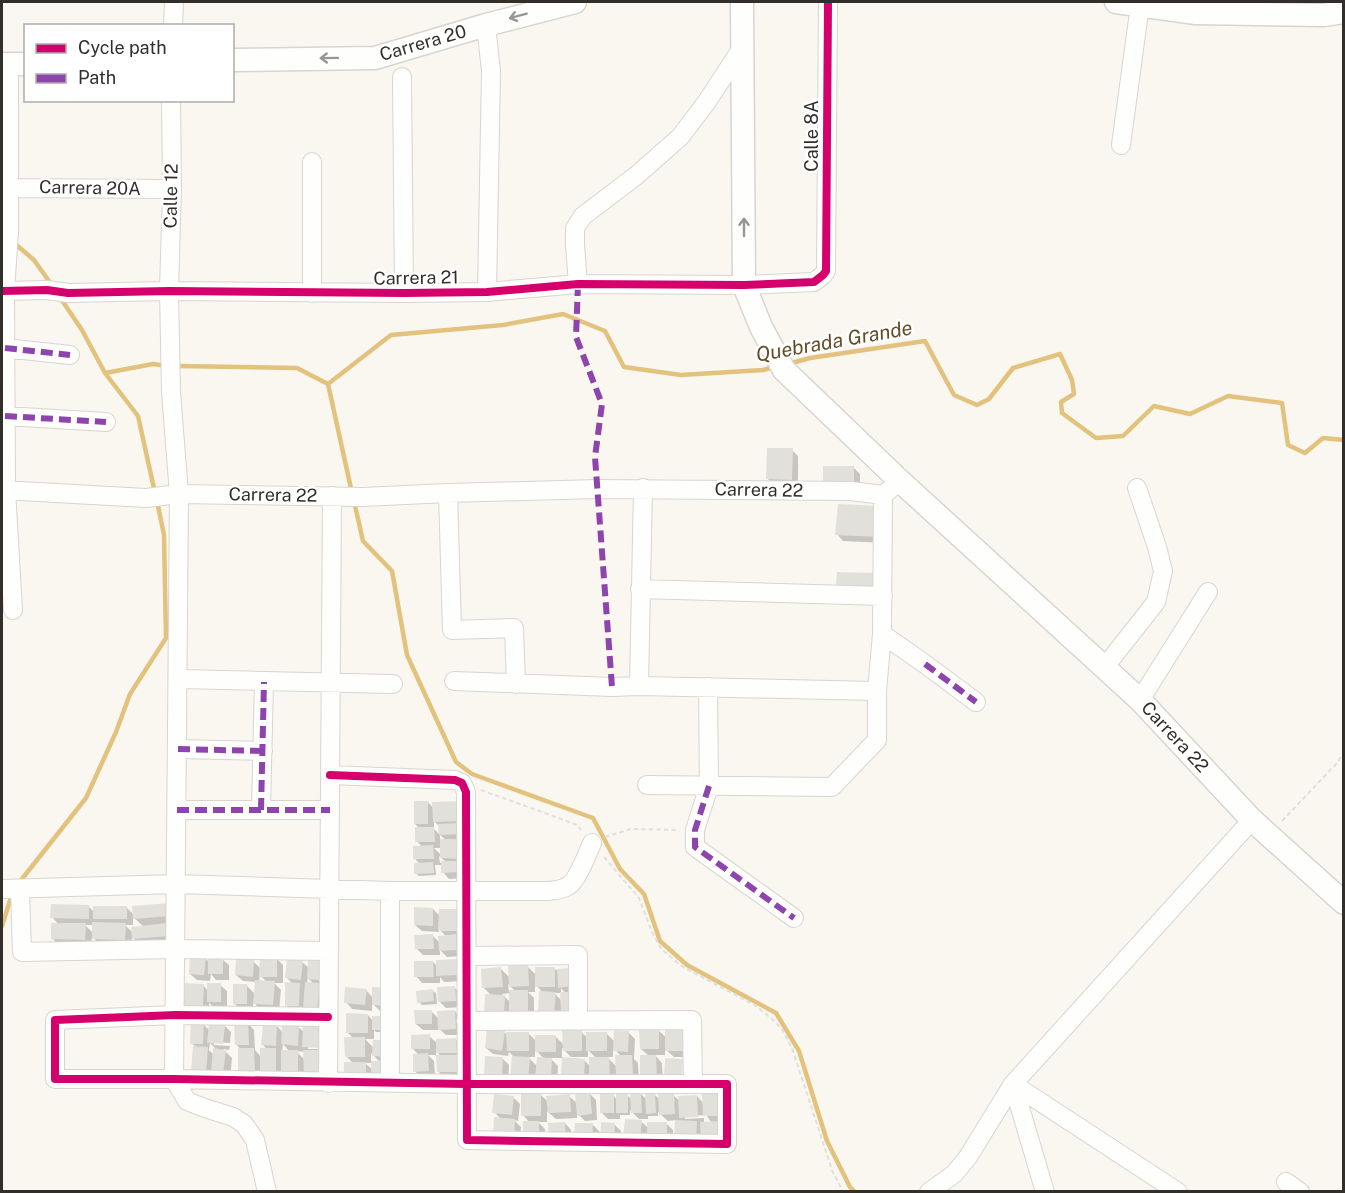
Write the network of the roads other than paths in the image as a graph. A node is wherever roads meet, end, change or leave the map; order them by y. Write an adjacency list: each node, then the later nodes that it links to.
1 (174, 2): 8 (street)
2 (574, 2): 9 (main road, Carrera 20, one-way to 9)
3 (742, 2): 10 (main road)
4 (828, 2): 19 (street, Calle 8A)
5 (1116, 2): 6 (main road)
6 (1140, 5): 7 (main road); 15 (street)
7 (1331, 10)
8 (173, 24)
9 (486, 25): 11 (main road, Carrera 20, one-way to 11); 24 (street)
10 (742, 48): 20 (street); 21 (main road, one-way to 10)
11 (234, 60)
12 (12, 64): 17 (street)
13 (402, 77): 26 (street)
14 (171, 102): 18 (street, Calle 12)
15 (1121, 145)
16 (312, 162): 25 (street)
17 (8, 188): 18 (street, Carrera 20A); 22 (street)
18 (172, 189): 23 (street, Calle 12)
19 (826, 271): 21 (street, Carrera 21)
20 (578, 284): 21 (street, Carrera 21); 24 (street, Carrera 21)
21 (744, 285): 32 (main road)
22 (3, 291): 23 (street, Carrera 21); 27 (street)
23 (169, 291): 25 (street, Carrera 21); 36 (street, Calle 12)
24 (487, 292): 26 (street, Carrera 21)
25 (312, 293): 26 (street, Carrera 21)
26 (404, 293)
27 (5, 348): 28 (street); 29 (street)
28 (70, 355)
29 (6, 416): 30 (street); 34 (street)
30 (106, 422)
31 (643, 488): 32 (street, Carrera 22); 35 (street, Carrera 22); 39 (street)
32 (892, 488): 41 (street); 44 (main road, Carrera 22)
33 (1137, 488): 44 (street)
34 (4, 490): 36 (street, Carrera 22); 38 (street)
35 (448, 493): 37 (street, Carrera 22); 50 (street)
36 (179, 494): 37 (street, Carrera 22); 45 (street, Calle 12)
37 (337, 497): 48 (street)
38 (6, 584): 42 (street)
39 (640, 589): 41 (street); 51 (street)
40 (1208, 592): 54 (street)
41 (883, 596): 43 (street)
42 (13, 610)
43 (882, 634): 53 (street); 55 (street)
44 (1104, 668): 54 (main road, Carrera 22)
45 (179, 679): 47 (street); 56 (street, Calle 12)
46 (454, 681): 50 (street)
47 (264, 682): 48 (street); 57 (street)
48 (331, 683): 49 (street); 58 (street)
49 (393, 684)
50 (516, 684): 51 (street)
51 (639, 686): 52 (street)
52 (708, 687): 53 (street); 60 (street)
53 (877, 691): 60 (street)
54 (1140, 700): 64 (main road, Carrera 22)
55 (976, 702)
56 (178, 749): 57 (street); 61 (street, Calle 12)
57 (262, 751): 62 (street)
58 (330, 775): 63 (street); 70 (street)
59 (647, 784): 60 (street)
60 (709, 786): 72 (street)
61 (177, 810): 62 (street); 66 (street, Calle 12)
62 (261, 810): 63 (street)
63 (330, 810): 68 (street)
64 (1251, 820): 71 (main road, Carrera 22); 85 (street)
65 (595, 842): 70 (street)
66 (176, 884): 67 (street); 68 (street); 73 (street, Calle 12)
67 (10, 889): 73 (street)
68 (329, 889): 69 (street); 74 (street)
69 (390, 891): 70 (street); 81 (street)
70 (467, 891): 75 (street)
71 (1344, 903)
72 (794, 918)
73 (176, 949): 74 (street); 76 (street, Calle 12)
74 (329, 951): 77 (street)
75 (467, 956): 78 (street); 79 (street)
76 (175, 1015): 77 (street); 80 (street, Calle 12); 80 (street)
77 (328, 1017): 82 (street)
78 (466, 1021): 79 (street); 83 (street)
79 (578, 1021): 84 (street)
80 (174, 1079): 82 (street); 86 (street)
81 (390, 1082): 82 (street); 83 (street)
82 (328, 1083)
83 (466, 1084): 84 (street); 84 (street)
84 (693, 1084)
85 (1013, 1084): 87 (street); 88 (street); 89 (street)
86 (267, 1191)
87 (929, 1191)
88 (1045, 1191)
89 (1178, 1191)

